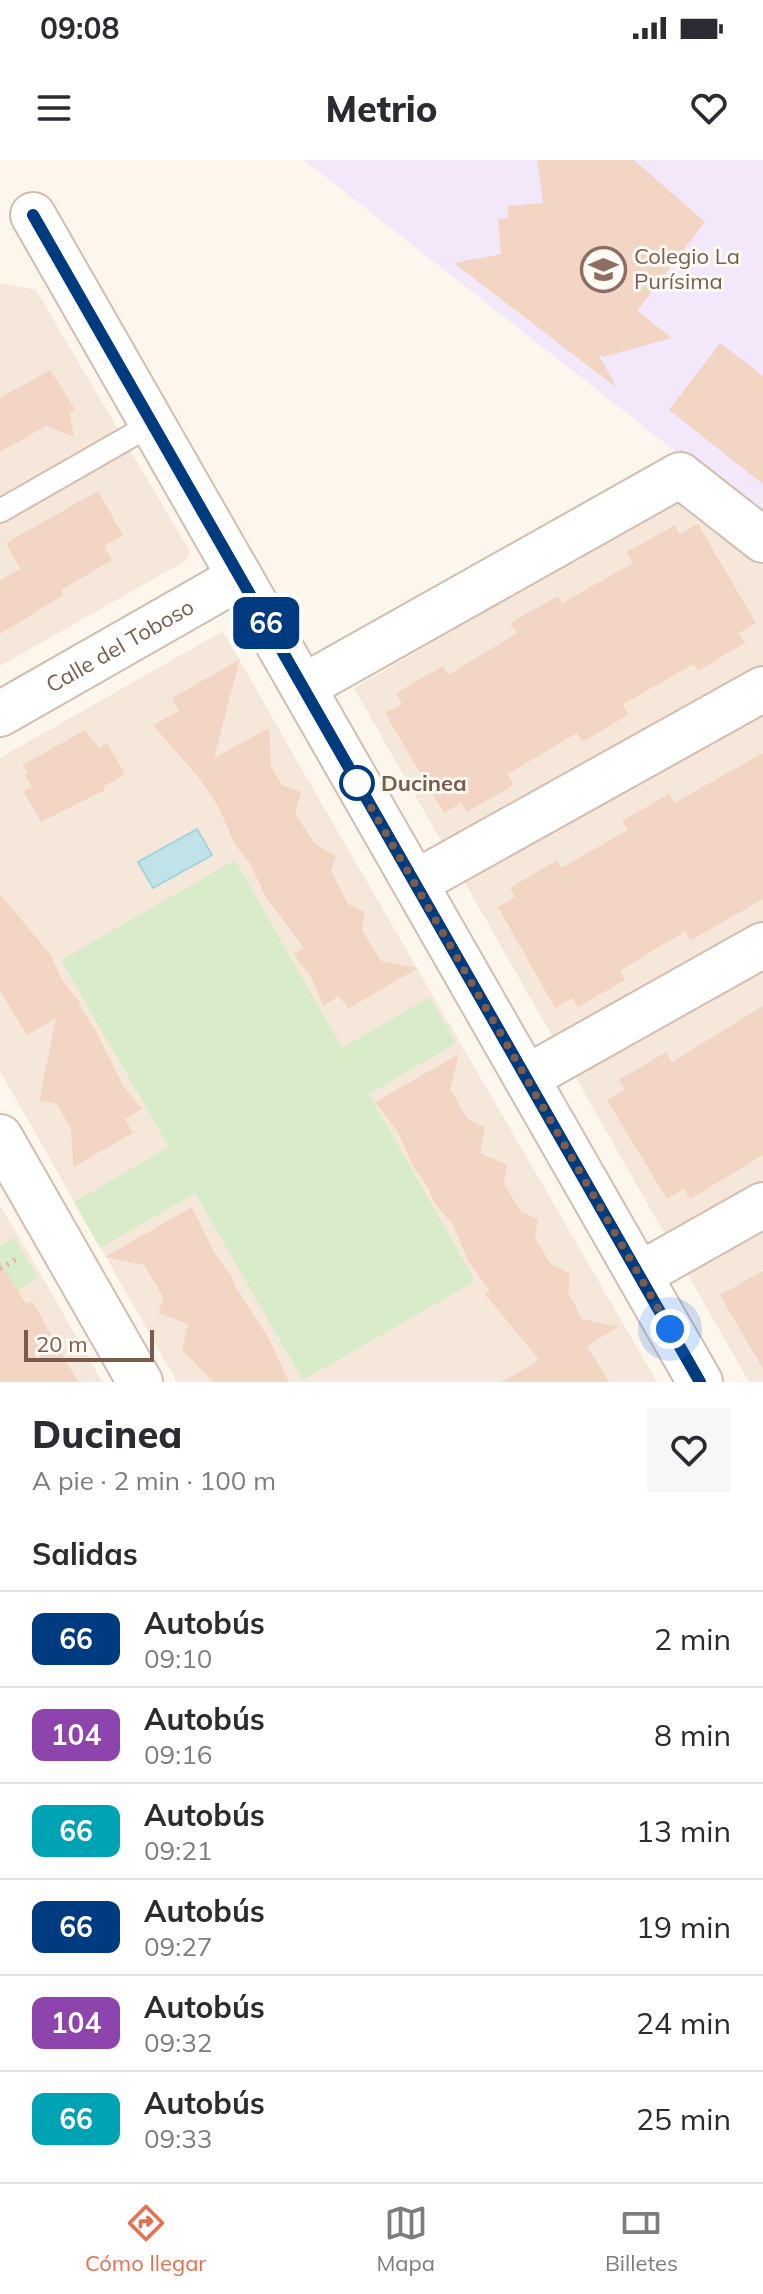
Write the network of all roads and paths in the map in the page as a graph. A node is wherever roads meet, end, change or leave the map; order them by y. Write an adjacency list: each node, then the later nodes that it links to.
1 (33, 215): 2 (street)
2 (152, 424): 3 (lane); 5 (street)
3 (0, 511)
4 (763, 540): 6 (street)
5 (240, 577): 6 (street); 8 (street, Calle del Toboso)
6 (303, 687): 9 (street)
7 (763, 689): 9 (street)
8 (0, 714)
9 (415, 883): 11 (street)
10 (763, 945): 11 (street)
11 (526, 1078): 14 (street)
12 (0, 1137): 15 (street)
13 (763, 1205): 14 (street)
14 (639, 1275): 16 (street)
15 (140, 1382)
16 (700, 1382)

